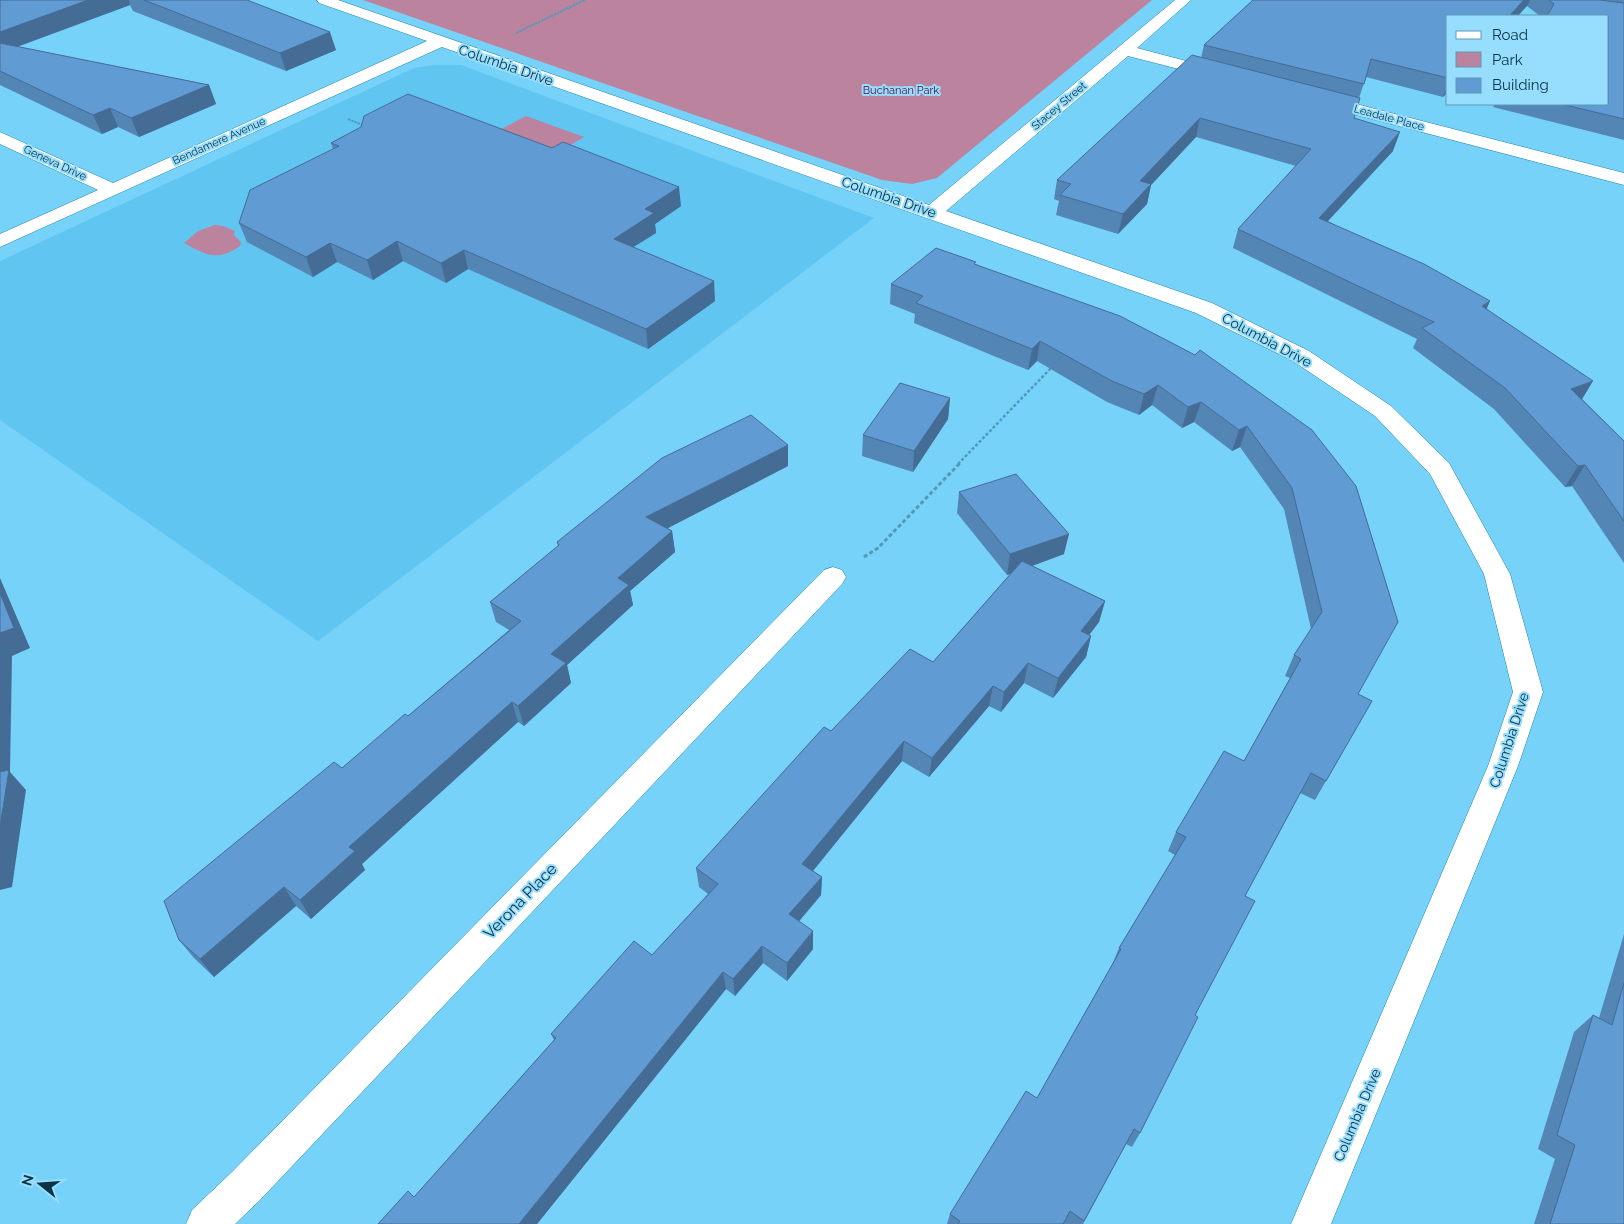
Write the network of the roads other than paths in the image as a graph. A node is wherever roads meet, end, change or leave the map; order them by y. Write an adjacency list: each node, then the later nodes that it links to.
1 (324, 0): 3 (street, Columbia Drive)
2 (1184, 0): 4 (street, Stacey Street)
3 (439, 42): 9 (street, Bendamere Avenue); 10 (street, Columbia Drive)
4 (1125, 50): 5 (street); 10 (street, Stacey Street)
5 (1231, 77)
6 (1308, 97): 8 (street, Leadale Place)
7 (0, 137): 9 (street, Geneva Drive)
8 (1624, 179)
9 (111, 189): 11 (street, Bendamere Avenue)
10 (933, 212): 14 (street, Columbia Drive)
11 (0, 241)
12 (833, 577): 13 (street, Verona Place)
13 (206, 1224)
14 (1311, 1224)

